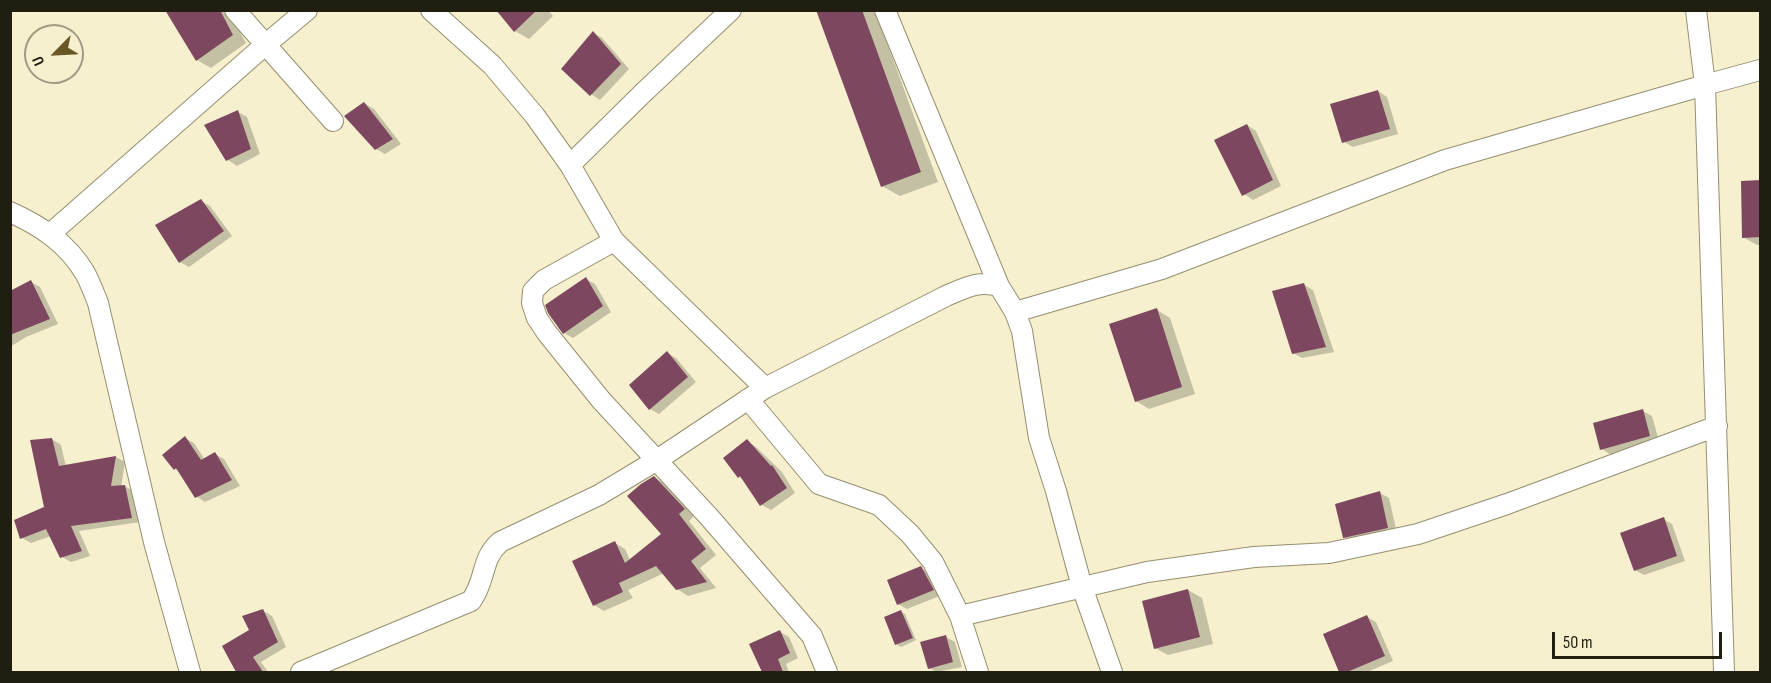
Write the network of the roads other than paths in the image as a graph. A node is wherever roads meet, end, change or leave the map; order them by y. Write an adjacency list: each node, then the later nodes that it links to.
1 (235, 10): 7 (street)
2 (307, 10): 7 (street)
3 (431, 10): 11 (street)
4 (731, 10): 11 (street)
5 (885, 10): 15 (street)
6 (1696, 10): 9 (street)
7 (265, 45): 10 (street); 13 (street)
8 (1761, 70): 9 (street)
9 (1705, 85): 16 (street); 18 (street)
10 (333, 121)
11 (570, 165): 14 (street)
12 (10, 212): 13 (street)
13 (50, 234): 22 (street)
14 (614, 241): 17 (street); 19 (street)
15 (999, 286): 16 (street); 17 (street)
16 (1015, 312): 20 (street)
17 (757, 393): 19 (street); 21 (street)
18 (1717, 426): 20 (street); 27 (street)
19 (657, 460): 23 (street); 24 (street)
20 (1082, 587): 21 (street); 26 (street)
21 (960, 616): 25 (street)
22 (190, 672)
23 (301, 672)
24 (827, 672)
25 (978, 672)
26 (1112, 672)
27 (1724, 672)

